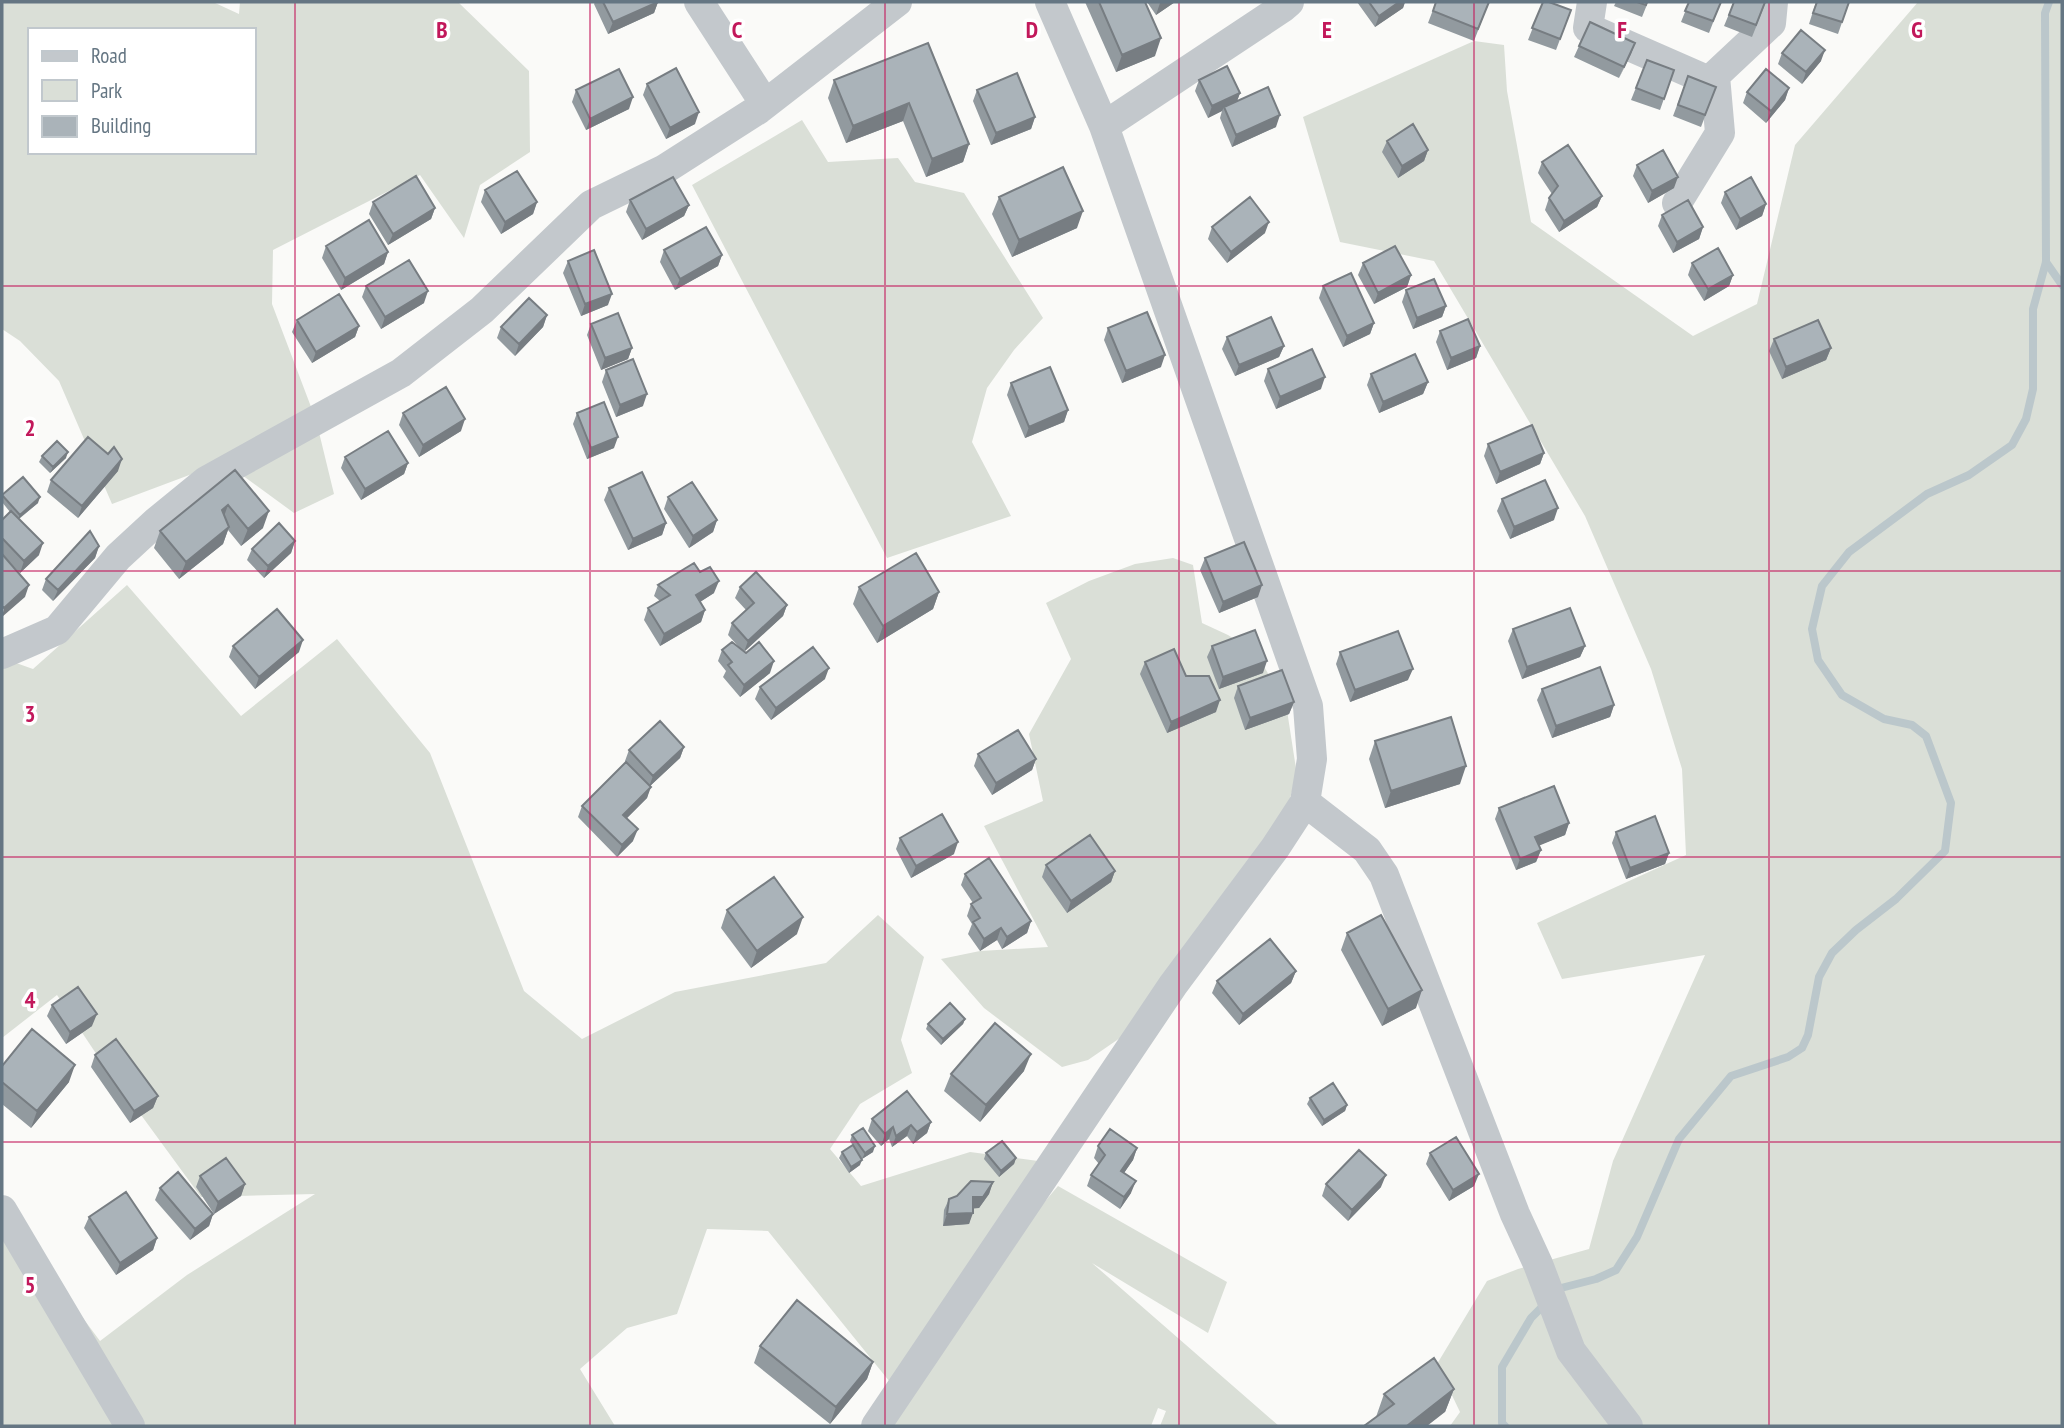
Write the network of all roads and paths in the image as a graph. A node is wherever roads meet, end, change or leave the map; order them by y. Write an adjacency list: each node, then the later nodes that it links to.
1 (699, 2): 8 (street)
2 (897, 2): 8 (street)
3 (1050, 2): 9 (street)
4 (1289, 2): 9 (street)
5 (1592, 2): 7 (street)
6 (1773, 2): 7 (street)
7 (1715, 76): 10 (street)
8 (765, 104): 11 (street)
9 (1104, 126): 12 (street)
10 (1677, 203)
11 (2, 654)
12 (1305, 802): 15 (street); 16 (street)
13 (2, 1210): 14 (street)
14 (130, 1426)
15 (876, 1426)
16 (1628, 1426)

